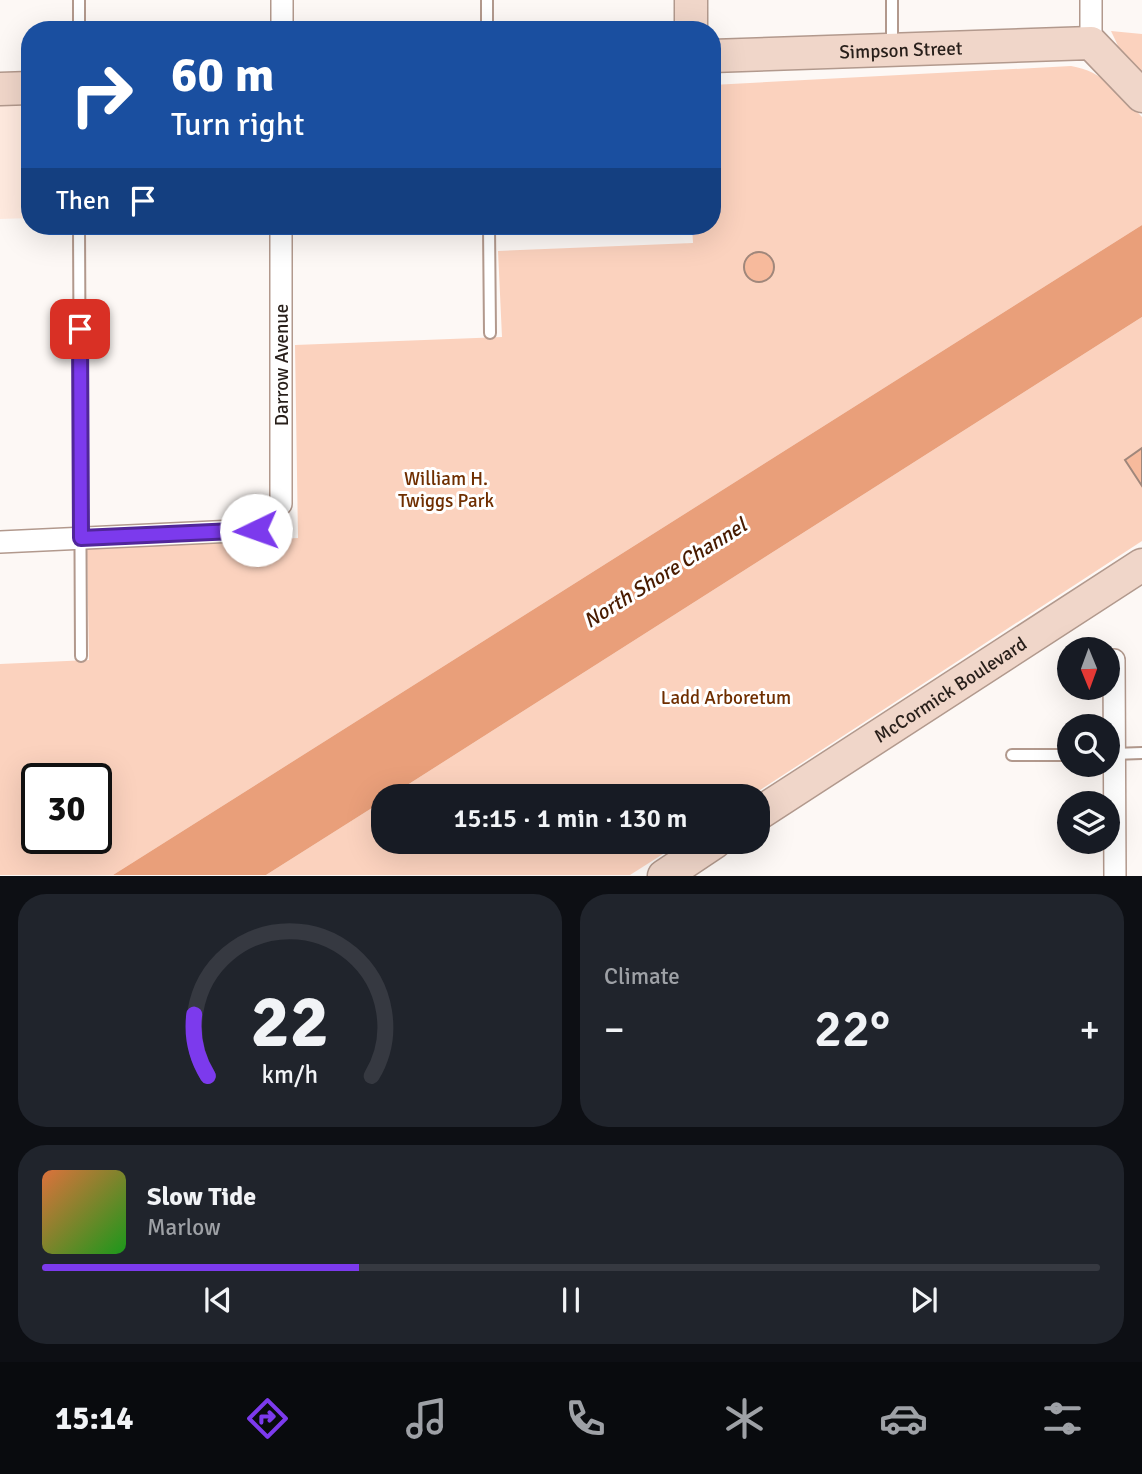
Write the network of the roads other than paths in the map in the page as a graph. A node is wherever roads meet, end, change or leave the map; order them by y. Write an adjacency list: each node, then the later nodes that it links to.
1 (79, 0): 7 (lane)
2 (282, 0): 8 (street)
3 (487, 0): 9 (lane)
4 (691, 0): 10 (street)
5 (891, 0): 12 (lane)
6 (1091, 0): 11 (street)
7 (79, 21)
8 (282, 21)
9 (487, 21)
10 (691, 21)
11 (1091, 43): 12 (street, Simpson Street); 16 (street)
12 (892, 50): 13 (street, Simpson Street)
13 (721, 56)
14 (21, 88): 15 (street)
15 (0, 89)
16 (1142, 96)
17 (79, 235): 23 (lane)
18 (281, 235): 21 (street, Darrow Avenue)
19 (489, 235): 20 (lane)
20 (490, 333)
21 (281, 504)
22 (256, 530): 23 (street)
23 (81, 538): 24 (street); 26 (lane)
24 (0, 542)
25 (1142, 565): 32 (street, McCormick Boulevard)
26 (81, 656)
27 (1142, 753): 28 (lane)
28 (1120, 754)
29 (1012, 755): 30 (lane)
30 (1057, 755)
31 (1112, 777): 35 (street)
32 (770, 806)
33 (700, 858): 34 (street)
34 (664, 876)
35 (1115, 876)

